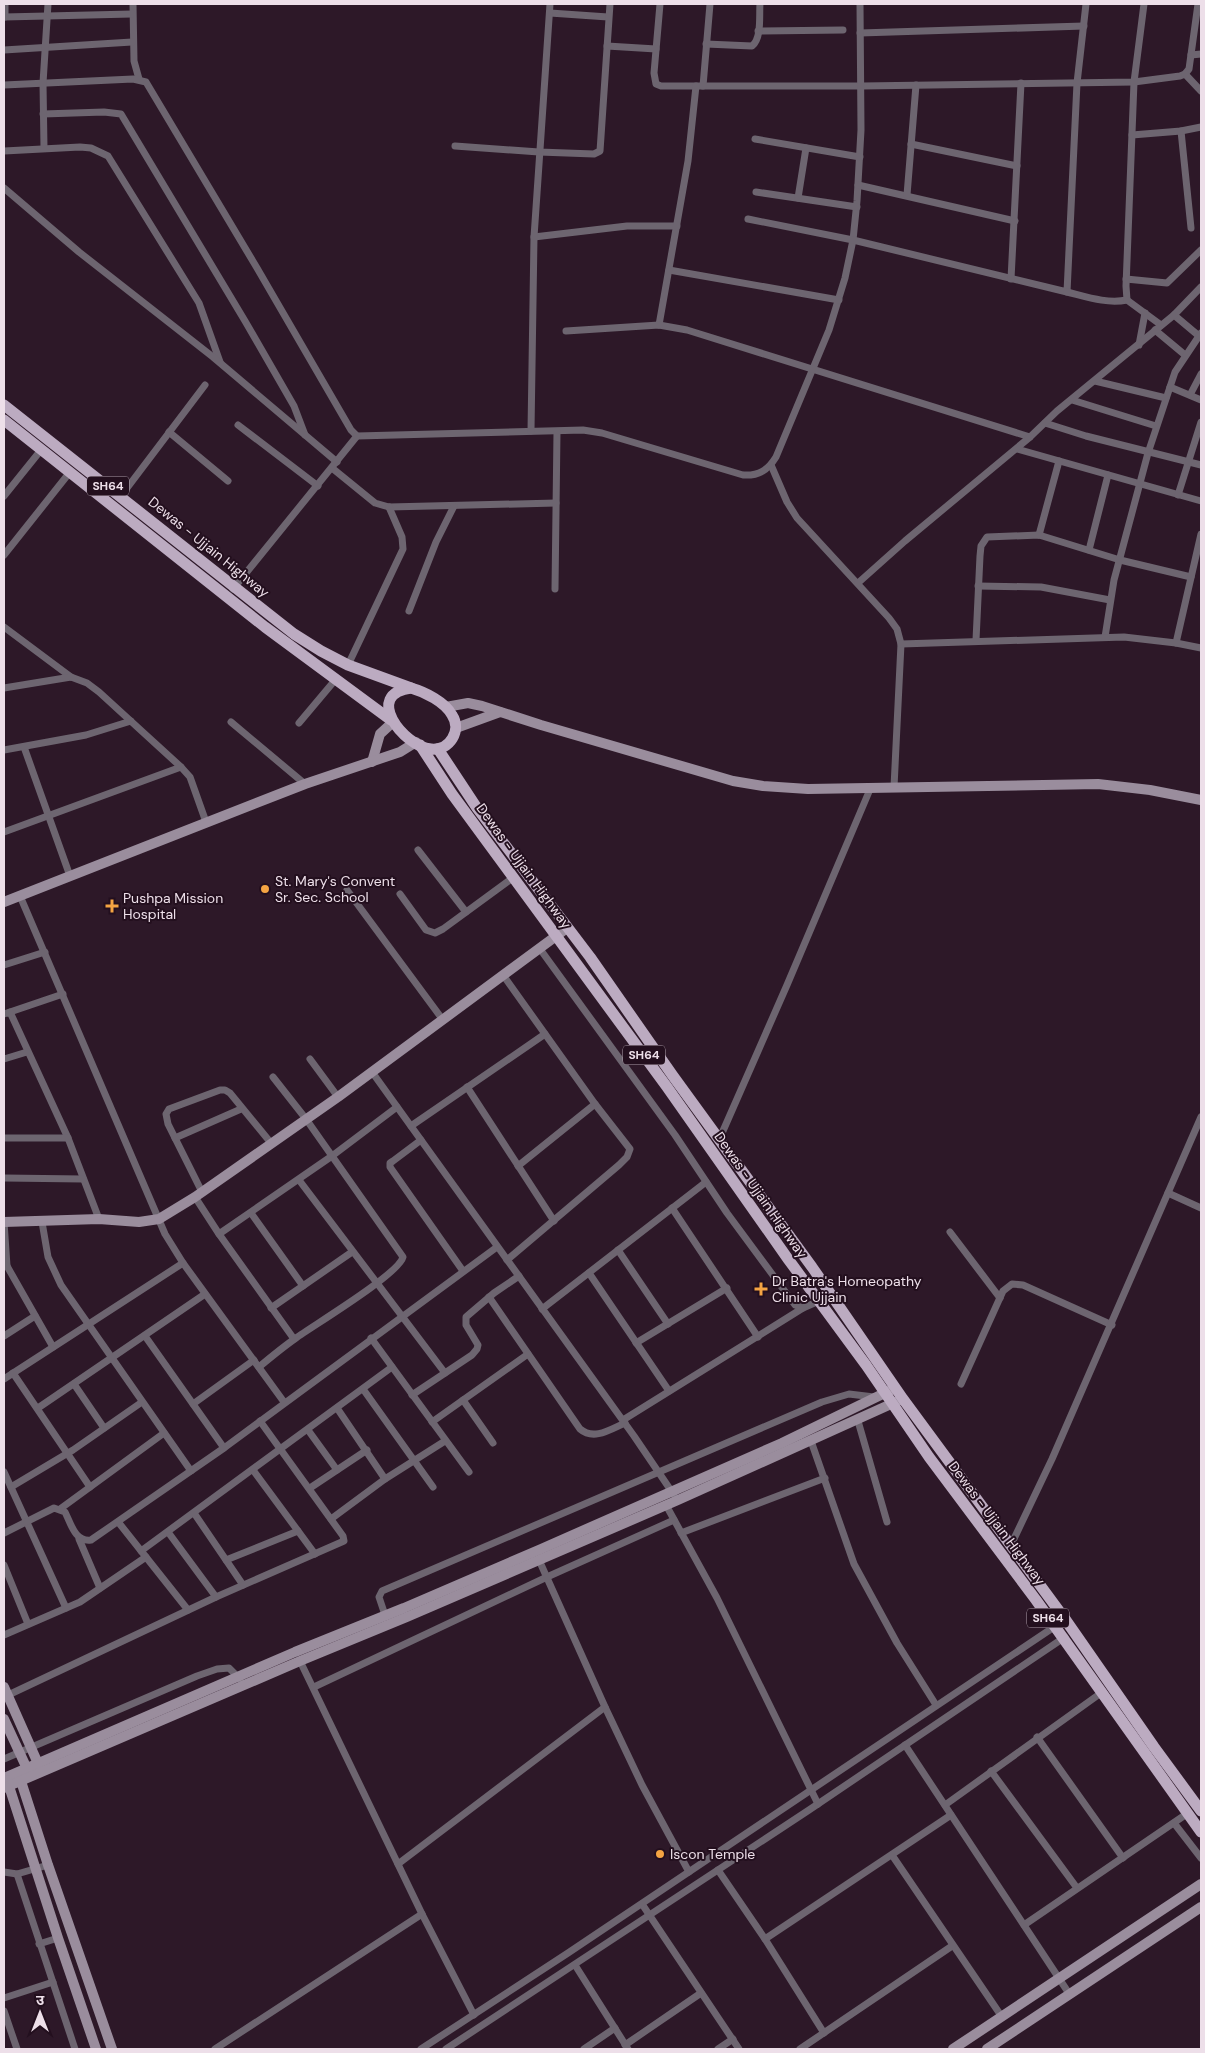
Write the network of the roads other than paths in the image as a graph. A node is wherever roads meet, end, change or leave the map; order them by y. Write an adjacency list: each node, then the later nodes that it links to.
1 (6, 4): 16 (street)
2 (48, 4): 15 (street)
3 (133, 4): 14 (street)
4 (550, 4): 13 (street)
5 (610, 4): 17 (street)
6 (660, 4): 26 (street)
7 (710, 4): 23 (street)
8 (760, 4): 20 (street)
9 (860, 4): 21 (street)
10 (1086, 4): 18 (street)
11 (1144, 4): 32 (street)
12 (1199, 6): 28 (street)
13 (550, 13): 17 (street); 51 (street)
14 (132, 14): 15 (street); 22 (street)
15 (47, 16): 16 (street); 25 (street)
16 (4, 17)
17 (608, 17): 24 (street)
18 (1084, 26): 21 (street); 35 (street)
19 (843, 30): 20 (street)
20 (758, 31): 23 (street)
21 (860, 33): 39 (street)
22 (132, 42): 25 (street); 31 (street)
23 (706, 44): 38 (street)
24 (607, 46): 26 (street); 51 (street)
25 (45, 49): 27 (street); 33 (street)
26 (656, 49): 38 (street)
27 (4, 50)
28 (1191, 54): 29 (street); 30 (street)
29 (1201, 54)
30 (1185, 74): 32 (street); 40 (street)
31 (139, 79): 33 (street); 103 (street)
32 (1134, 82): 35 (street); 44 (street)
33 (42, 83): 36 (street); 41 (street)
34 (1021, 83): 35 (street); 37 (street); 53 (street)
35 (1077, 83): 71 (street)
36 (4, 85)
37 (916, 85): 39 (street); 46 (street)
38 (699, 86): 39 (street); 62 (street)
39 (862, 86): 52 (street)
40 (1201, 91)
41 (43, 114): 48 (street); 102 (street)
42 (1201, 127): 43 (street)
43 (1181, 132): 44 (street); 63 (street)
44 (1132, 135): 69 (street)
45 (755, 139): 49 (street)
46 (911, 144): 53 (street); 57 (street)
47 (455, 146): 51 (street)
48 (44, 148): 50 (street); 83 (street)
49 (806, 148): 52 (street); 58 (street)
50 (4, 151)
51 (539, 152): 64 (street)
52 (860, 158): 54 (street)
53 (1017, 166): 61 (street)
54 (858, 186): 57 (street); 59 (street)
55 (4, 188): 83 (street)
56 (756, 192): 58 (street)
57 (907, 195): 61 (street)
58 (798, 198): 59 (street)
59 (857, 207): 65 (street)
60 (748, 219): 65 (street)
61 (1015, 221): 68 (street)
62 (677, 226): 64 (street); 67 (street)
63 (1191, 228)
64 (534, 238): 99 (street)
65 (853, 240): 68 (street); 72 (street)
66 (1201, 250): 69 (street)
67 (669, 270): 72 (street); 77 (street)
68 (1011, 279): 71 (street)
69 (1126, 279): 73 (street)
70 (1201, 287): 75 (street)
71 (1067, 292): 73 (street)
72 (838, 300): 84 (street)
73 (1128, 300): 74 (street)
74 (1145, 313): 76 (street); 81 (street)
75 (1174, 315): 76 (street); 80 (street)
76 (1161, 325): 78 (street)
77 (659, 326): 79 (street); 84 (street)
78 (1155, 330): 81 (street); 82 (street)
79 (566, 331)
80 (1200, 334): 82 (street)
81 (1139, 345): 86 (street)
82 (1185, 354): 88 (street)
83 (220, 363): 102 (street)
84 (812, 370): 104 (street); 111 (street)
85 (1201, 374): 89 (street)
86 (1096, 381): 90 (street); 91 (street)
87 (205, 385): 100 (street)
88 (1170, 387): 89 (street); 90 (street)
89 (1190, 395): 92 (street)
90 (1166, 398): 98 (street)
91 (1072, 400): 96 (street); 98 (street)
92 (1201, 400)
93 (4, 405): 120 (main road, Dewas - Ujjain Highway / SH64)
94 (4, 420): 106 (main road, Dewas - Ujjain Highway / SH64)
95 (1201, 422): 109 (street)
96 (1045, 423): 104 (street); 107 (street)
97 (238, 425): 117 (street)
98 (1156, 426): 107 (street)
99 (531, 431): 101 (street); 103 (street)
100 (169, 432): 115 (street); 120 (street)
101 (556, 432): 111 (street); 122 (street)
102 (305, 435): 110 (street)
103 (357, 436): 110 (street)
104 (1030, 438): 105 (street)
105 (1017, 449): 108 (street); 132 (street)
106 (41, 450): 113 (main road, Dewas - Ujjain Highway / SH64); 119 (street)
107 (1148, 453): 109 (street); 116 (street)
108 (1059, 461): 114 (street); 126 (street)
109 (1188, 462): 112 (street); 118 (street)
110 (335, 465): 117 (street); 124 (street)
111 (771, 465): 132 (street)
112 (1201, 466)
113 (70, 472): 129 (street); 136 (main road, Dewas - Ujjain Highway / SH64)
114 (1108, 475): 116 (street); 127 (street)
115 (228, 481)
116 (1139, 484): 118 (street); 130 (street)
117 (318, 486): 133 (street)
118 (1178, 495): 121 (street)
119 (4, 496)
120 (121, 496): 133 (main road, Dewas - Ujjain Highway / SH64)
121 (1201, 501)
122 (556, 503): 123 (street); 135 (street)
123 (454, 506): 124 (street); 138 (street)
124 (389, 507): 145 (street)
125 (1201, 534): 128 (street)
126 (1039, 535): 127 (street); 134 (street)
127 (1089, 550): 130 (street)
128 (1199, 553): 131 (street)
129 (4, 555)
130 (1120, 560): 131 (street); 137 (street)
131 (1191, 577): 142 (street)
132 (858, 583): 143 (street)
133 (235, 586): 136 (street); 145 (main road, Dewas - Ujjain Highway / SH64)
134 (978, 586): 137 (street); 141 (street)
135 (555, 589)
136 (228, 596): 147 (main road, Dewas - Ujjain Highway / SH64)
137 (1110, 600): 140 (street)
138 (409, 611)
139 (5, 629): 146 (street)
140 (1105, 637): 141 (street); 142 (street)
141 (976, 640): 143 (street)
142 (1176, 642): 144 (street)
143 (901, 644): 165 (street)
144 (1201, 648)
145 (348, 664): 149 (main road, Dewas - Ujjain Highway / SH64)
146 (71, 677): 148 (street); 152 (street)
147 (336, 679): 153 (main road, Dewas - Ujjain Highway / SH64); 155 (street)
148 (4, 688)
149 (411, 688): 150 (main road, Dewas - Ujjain Highway / SH64); 153 (main road)
150 (446, 707): 151 (street); 156 (main road)
151 (500, 712): 156 (street); 164 (street)
152 (131, 721): 158 (street); 162 (street)
153 (392, 721): 157 (main road, Dewas - Ujjain Highway / SH64); 161 (street)
154 (231, 722): 163 (street)
155 (299, 723)
156 (456, 728): 159 (main road)
157 (418, 744): 159 (main road, Dewas - Ujjain Highway / SH64); 161 (street); 172 (main road, Dewas - Ujjain Highway / SH64)
158 (24, 747): 160 (street); 167 (street)
159 (438, 749): 178 (main road, Dewas - Ujjain Highway / SH64)
160 (4, 750)
161 (372, 762): 163 (street)
162 (181, 767): 167 (street); 168 (street)
163 (305, 784): 168 (street)
164 (871, 787): 165 (street); 205 (street)
165 (894, 787): 166 (street)
166 (1201, 800)
167 (49, 817): 169 (street); 171 (street)
168 (206, 822): 171 (street)
169 (4, 832)
170 (418, 850): 177 (street)
171 (70, 876): 175 (street)
172 (514, 877): 177 (street); 179 (main road, Dewas - Ujjain Highway / SH64)
173 (347, 890): 186 (street)
174 (400, 894): 177 (street)
175 (20, 896): 176 (street); 181 (street)
176 (4, 902)
177 (466, 912)
178 (567, 928): 179 (street); 205 (main road, Dewas - Ujjain Highway / SH64)
179 (557, 936): 180 (street); 207 (main road, Dewas - Ujjain Highway / SH64)
180 (540, 949): 183 (street); 213 (street)
181 (45, 952): 182 (street); 184 (street)
182 (4, 965)
183 (503, 976): 186 (street); 187 (street)
184 (63, 994): 185 (street); 220 (street)
185 (7, 1013): 188 (street)
186 (443, 1020): 191 (street)
187 (545, 1034): 193 (street); 195 (street)
188 (27, 1052): 189 (street); 202 (street)
189 (4, 1059)
190 (310, 1060): 194 (street)
191 (372, 1072): 194 (street); 196 (street)
192 (273, 1076): 199 (street)
193 (467, 1087): 200 (street); 209 (street)
194 (338, 1097): 199 (street)
195 (594, 1104): 209 (street); 221 (street)
196 (397, 1106): 200 (street); 208 (street)
197 (242, 1109): 203 (street); 203 (street); 206 (street)
198 (1201, 1117): 214 (street)
199 (306, 1119): 206 (street); 208 (street)
200 (411, 1126): 204 (street)
201 (4, 1138): 202 (street)
202 (68, 1138): 211 (street)
203 (175, 1138): 215 (street)
204 (421, 1140): 226 (street); 232 (street)
205 (719, 1140): 207 (street); 269 (main road, Dewas - Ujjain Highway / SH64)
206 (271, 1143): 215 (street)
207 (714, 1153): 241 (main road, Dewas - Ujjain Highway / SH64)
208 (332, 1156): 212 (street); 235 (street)
209 (518, 1166): 221 (street)
210 (4, 1178): 211 (street)
211 (83, 1179): 219 (street)
212 (299, 1180): 218 (street); 228 (street)
213 (706, 1182): 216 (street); 243 (street)
214 (1168, 1193): 217 (street); 248 (street)
215 (198, 1195): 220 (street); 225 (street)
216 (672, 1208): 227 (street); 237 (street)
217 (1201, 1208)
218 (251, 1213): 225 (street); 236 (street)
219 (99, 1219): 220 (street); 223 (street)
220 (159, 1219): 230 (street)
221 (554, 1221): 229 (street)
222 (4, 1222): 223 (street); 231 (street)
223 (42, 1222): 249 (street)
224 (950, 1232): 240 (street)
225 (219, 1234): 242 (street)
226 (497, 1247): 229 (street); 232 (street)
227 (618, 1250): 233 (street); 247 (street)
228 (352, 1252): 235 (street); 236 (street)
229 (507, 1260): 234 (street)
230 (182, 1263): 238 (street); 249 (street)
231 (5, 1266): 245 (street)
232 (463, 1271): 246 (street)
233 (589, 1274): 244 (street); 255 (street)
234 (519, 1276): 239 (street); 244 (street)
235 (375, 1284): 246 (street); 254 (street)
236 (303, 1286): 242 (street)
237 (727, 1288): 247 (street); 252 (street)
238 (205, 1294): 251 (street); 259 (street)
239 (489, 1297): 257 (street); 263 (street)
240 (1000, 1298): 248 (street); 266 (street)
241 (820, 1301): 243 (street); 269 (main road, Dewas - Ujjain Highway / SH64)
242 (271, 1308): 254 (street)
243 (803, 1308): 252 (street)
244 (542, 1309): 280 (street)
245 (35, 1316): 250 (street); 256 (street)
246 (401, 1316): 253 (street); 263 (street)
247 (668, 1324): 255 (street)
248 (1112, 1324): 322 (street)
249 (88, 1325): 256 (street); 258 (street)
250 (4, 1336)
251 (145, 1336): 258 (street); 275 (street)
252 (758, 1337): 268 (street)
253 (371, 1338): 261 (street); 274 (street)
254 (294, 1339): 260 (street)
255 (636, 1343): 268 (street)
256 (53, 1348): 262 (street)
257 (528, 1354): 271 (street); 280 (street)
258 (112, 1359): 265 (street); 273 (street)
259 (254, 1360): 260 (street); 275 (street)
260 (259, 1367): 274 (street)
261 (392, 1367): 267 (street); 270 (street)
262 (13, 1373): 264 (street); 276 (street)
263 (445, 1373): 270 (street)
264 (4, 1379)
265 (74, 1384): 276 (street); 282 (street)
266 (961, 1384)
267 (363, 1389): 277 (street); 294 (street)
268 (669, 1392): 280 (street)
269 (886, 1393): 272 (main road, Dewas - Ujjain Highway / SH64); 300 (street); 307 (street)
270 (412, 1395): 281 (street)
271 (463, 1400): 281 (street); 287 (street)
272 (898, 1401): 278 (street); 288 (main road, Dewas - Ujjain Highway / SH64); 292 (main road, Dewas - Ujjain Highway / SH64)
273 (142, 1402): 282 (street); 284 (street)
274 (284, 1402): 279 (street)
275 (193, 1404): 289 (street)
276 (38, 1408): 293 (street)
277 (337, 1408): 283 (street); 291 (street)
278 (858, 1420): 286 (street); 316 (street)
279 (260, 1421): 289 (street); 290 (street)
280 (624, 1421): 300 (street)
281 (432, 1422): 285 (street)
282 (104, 1428): 293 (street)
283 (308, 1430): 290 (street); 296 (street)
284 (164, 1433): 297 (street); 304 (street)
285 (446, 1441): 294 (street); 299 (street)
286 (811, 1441): 301 (street); 308 (street)
287 (493, 1443)
288 (936, 1444): 292 (main road); 322 (main road, Dewas - Ujjain Highway / SH64)
289 (224, 1448): 297 (street)
290 (282, 1449): 295 (street); 306 (street)
291 (366, 1450): 296 (street); 302 (street)
292 (926, 1452): 338 (main road, Dewas - Ujjain Highway / SH64)
293 (68, 1453): 303 (street); 304 (street)
294 (415, 1462): 302 (street); 305 (street)
295 (253, 1470): 311 (street); 317 (street)
296 (337, 1470): 306 (street)
297 (191, 1471): 315 (street)
298 (4, 1472): 303 (street)
299 (469, 1472)
300 (658, 1472): 307 (street); 335 (street)
301 (825, 1478): 320 (street); 348 (street)
302 (386, 1479): 312 (street)
303 (10, 1487): 314 (street)
304 (90, 1487): 310 (street)
305 (433, 1487)
306 (310, 1488): 312 (street)
307 (671, 1491): 308 (street); 334 (street)
308 (678, 1500): 309 (street)
309 (666, 1505): 313 (street); 326 (street)
310 (60, 1509): 314 (street); 321 (street)
311 (194, 1513): 318 (street); 325 (street)
312 (331, 1519): 324 (street)
313 (674, 1520): 320 (street); 328 (street)
314 (26, 1521): 319 (street); 332 (street)
315 (119, 1522): 321 (street); 323 (street)
316 (887, 1522)
317 (298, 1531): 324 (street); 325 (street)
318 (168, 1532): 323 (street); 331 (street)
319 (4, 1533)
320 (681, 1533): 360 (street)
321 (79, 1539): 330 (street)
322 (1011, 1545): 336 (main road, Dewas - Ujjain Highway / SH64)
323 (143, 1554): 330 (street); 333 (street)
324 (315, 1554): 329 (street)
325 (226, 1560): 329 (street)
326 (539, 1560): 328 (street); 334 (street)
327 (4, 1565): 337 (street)
328 (547, 1577): 345 (street); 349 (street)
329 (242, 1585): 331 (street)
330 (100, 1588): 332 (street)
331 (216, 1597): 333 (street)
332 (66, 1608): 337 (street)
333 (188, 1610): 346 (street)
334 (406, 1613): 335 (street); 342 (street)
335 (385, 1615): 343 (street)
336 (1065, 1619): 338 (street); 339 (main road, Dewas - Ujjain Highway / SH64)
337 (28, 1624): 340 (street)
338 (1054, 1627): 341 (main road, Dewas - Ujjain Highway / SH64); 348 (street)
339 (1074, 1632): 341 (street); 363 (main road, Dewas - Ujjain Highway / SH64)
340 (4, 1635)
341 (1063, 1638): 347 (main road, Dewas - Ujjain Highway / SH64); 352 (street)
342 (300, 1661): 343 (street); 345 (street)
343 (268, 1669): 344 (street)
344 (245, 1680): 353 (street); 356 (street)
345 (314, 1687): 371 (street)
346 (5, 1693): 353 (street)
347 (1101, 1693): 351 (street); 364 (main road, Dewas - Ujjain Highway / SH64)
348 (936, 1706): 360 (street)
349 (605, 1707): 371 (street); 376 (street)
350 (4, 1718): 354 (street)
351 (1037, 1737): 357 (street); 369 (street)
352 (906, 1745): 361 (street); 362 (street)
353 (31, 1747): 354 (street); 356 (street)
354 (20, 1752): 355 (street); 358 (street)
355 (4, 1758)
356 (40, 1767): 358 (street)
357 (991, 1771): 362 (street); 379 (street)
358 (24, 1774): 359 (street); 372 (street)
359 (6, 1782): 373 (street)
360 (812, 1790): 361 (street); 376 (street)
361 (818, 1804): 374 (street)
362 (945, 1805): 365 (street)
363 (1201, 1811)
364 (1188, 1813): 366 (street); 367 (main road, Dewas - Ujjain Highway / SH64)
365 (951, 1815): 368 (street); 384 (street)
366 (1174, 1823): 369 (street); 370 (street)
367 (1201, 1832)
368 (892, 1855): 386 (street); 388 (street)
369 (1123, 1858): 379 (street)
370 (1201, 1858)
371 (398, 1864): 382 (street)
372 (48, 1866): 373 (street); 405 (street)
373 (36, 1870): 377 (street); 385 (street)
374 (718, 1870): 383 (street); 386 (street)
375 (4, 1872): 377 (street)
376 (689, 1872): 380 (street)
377 (17, 1874): 387 (street)
378 (1201, 1884): 390 (street)
379 (1077, 1888): 384 (street)
380 (642, 1904): 383 (street); 396 (street)
381 (1201, 1906): 393 (street)
382 (422, 1914): 396 (street); 406 (street)
383 (650, 1915): 389 (street); 392 (street)
384 (1024, 1925): 390 (street)
385 (58, 1938): 387 (street); 404 (street)
386 (765, 1939): 399 (street)
387 (39, 1944): 391 (street)
388 (952, 1946): 397 (street); 399 (street)
389 (575, 1964): 398 (street); 408 (street)
390 (1059, 1979): 393 (street); 397 (street)
391 (53, 1982): 394 (street); 403 (street)
392 (701, 1993): 400 (street); 401 (street)
393 (1070, 1995): 414 (street)
394 (4, 1998)
395 (4, 2011): 402 (street)
396 (474, 2015): 407 (street)
397 (1002, 2017): 413 (street)
398 (615, 2028): 401 (street); 409 (street)
399 (824, 2033): 412 (street)
400 (733, 2039): 410 (street); 411 (street)
401 (626, 2047)
402 (17, 2049)
403 (75, 2049)
404 (96, 2049)
405 (112, 2049)
406 (215, 2049)
407 (421, 2049)
408 (446, 2049)
409 (584, 2049)
410 (718, 2049)
411 (740, 2049)
412 (800, 2049)
413 (953, 2049)
414 (987, 2049)

